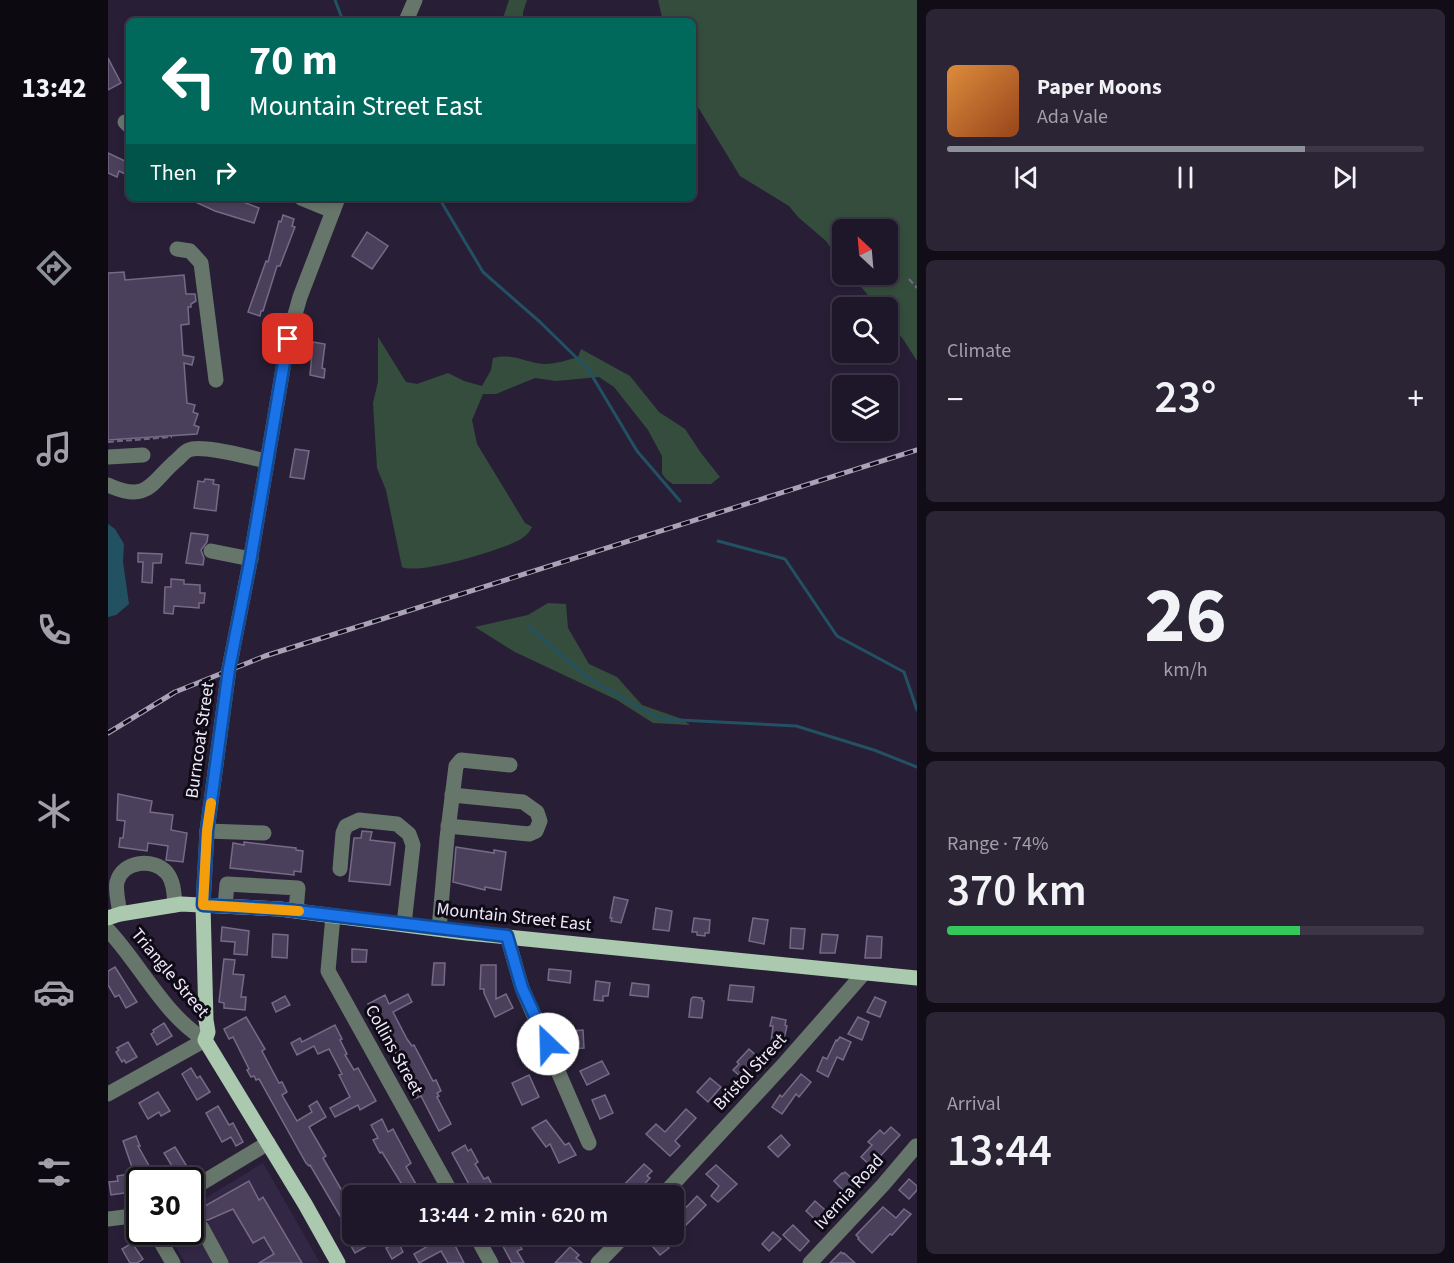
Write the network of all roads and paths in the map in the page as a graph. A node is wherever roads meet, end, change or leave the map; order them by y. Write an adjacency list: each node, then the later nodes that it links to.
1 (414, 0): 2 (street)
2 (407, 18)
3 (318, 201): 4 (street)
4 (335, 204): 13 (street, Burncoat Street)
5 (177, 249): 8 (street)
6 (909, 279): 7 (path)
7 (917, 288)
8 (216, 380)
9 (172, 437): 10 (path)
10 (108, 442)
11 (143, 455): 12 (street)
12 (108, 457)
13 (267, 461): 14 (street); 16 (street, Burncoat Street)
14 (108, 485)
15 (211, 551): 16 (street)
16 (251, 559): 20 (street, Burncoat Street)
17 (510, 765): 18 (street)
18 (452, 795): 19 (street); 19 (street)
19 (448, 826): 30 (street)
20 (207, 831): 21 (street); 24 (street, Burncoat Street)
21 (264, 833)
22 (340, 869): 29 (street)
23 (176, 904): 24 (main road, Mountain Street East); 27 (main road, Mountain Street East); 27 (street)
24 (203, 905): 25 (main road, Mountain Street East); 35 (main road, Burncoat Street)
25 (225, 906): 26 (main road, Mountain Street East); 26 (street)
26 (296, 911): 28 (main road, Mountain Street East)
27 (114, 916)
28 (333, 916): 29 (main road, Mountain Street East); 41 (street, Collins Street)
29 (404, 924): 30 (main road, Mountain Street East)
30 (439, 929): 32 (main road, Mountain Street East)
31 (108, 930): 35 (street, Triangle Street)
32 (507, 936): 33 (main road, Mountain Street East); 38 (street)
33 (864, 974): 34 (main road, Mountain Street East); 42 (street, Bristol Street)
34 (917, 978)
35 (205, 1040): 36 (street); 37 (main road)
36 (108, 1094)
37 (268, 1143): 40 (street); 49 (main road)
38 (590, 1143)
39 (916, 1146): 54 (street, Ivernia Road)
40 (204, 1182)
41 (447, 1185)
42 (672, 1185)
43 (126, 1217): 44 (street)
44 (108, 1220)
45 (204, 1232): 51 (street)
46 (163, 1245): 50 (street)
47 (481, 1245): 52 (street)
48 (615, 1245): 53 (street)
49 (335, 1262)
50 (173, 1263)
51 (221, 1263)
52 (491, 1263)
53 (598, 1263)
54 (810, 1263)

